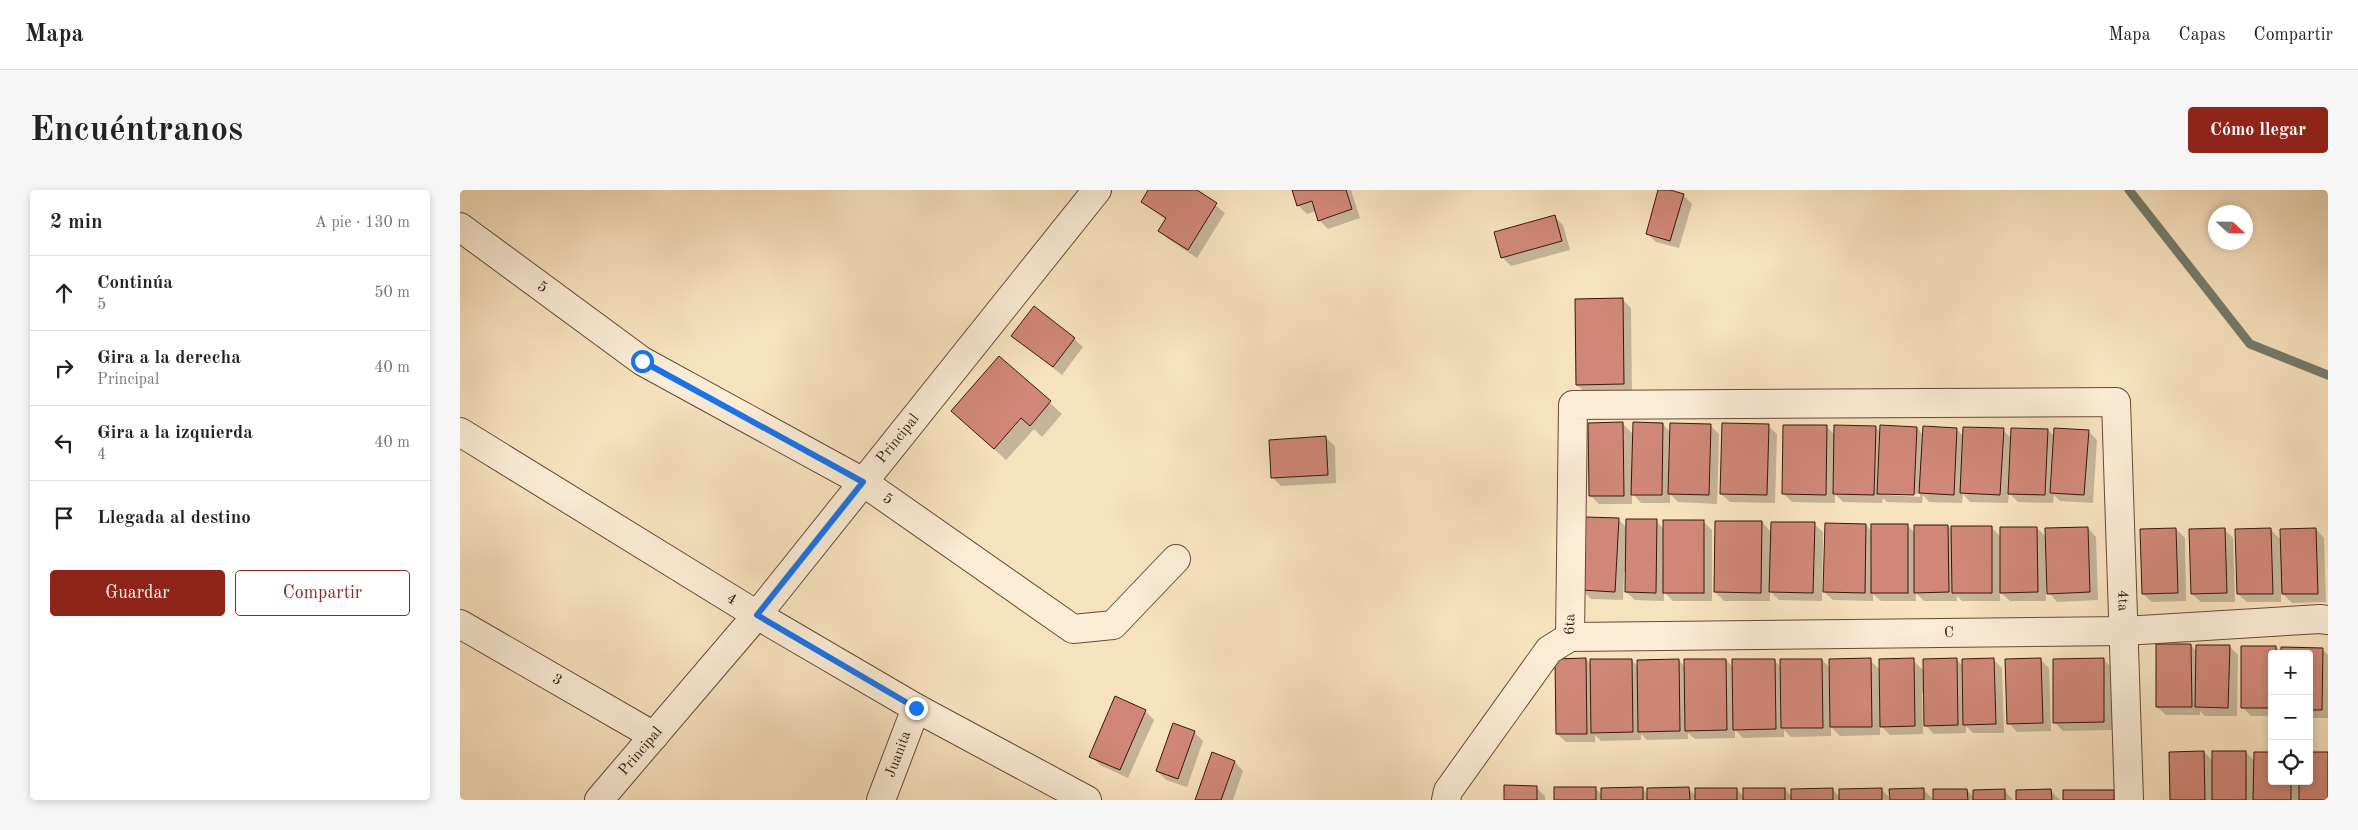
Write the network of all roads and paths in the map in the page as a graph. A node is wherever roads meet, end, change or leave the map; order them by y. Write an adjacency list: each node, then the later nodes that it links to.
1 (1097, 190): 5 (street, Principal)
2 (460, 227): 5 (street, 5)
3 (1573, 404): 10 (street, 4ta); 11 (street, 6ta)
4 (460, 432): 7 (street, 4)
5 (863, 482): 6 (street, 5); 7 (street, Principal)
6 (1176, 559)
7 (757, 615): 12 (street, 4); 13 (street, Principal)
8 (2328, 620): 10 (street, C)
9 (460, 624): 13 (street, 3)
10 (2124, 631): 11 (street, C); 18 (street, 4ta)
11 (1570, 637): 17 (street, 6ta)
12 (916, 708): 15 (street, Juanita); 16 (street, 4)
13 (654, 736): 14 (street, Principal)
14 (599, 800)
15 (881, 800)
16 (1087, 800)
17 (1446, 800)
18 (2129, 800)

